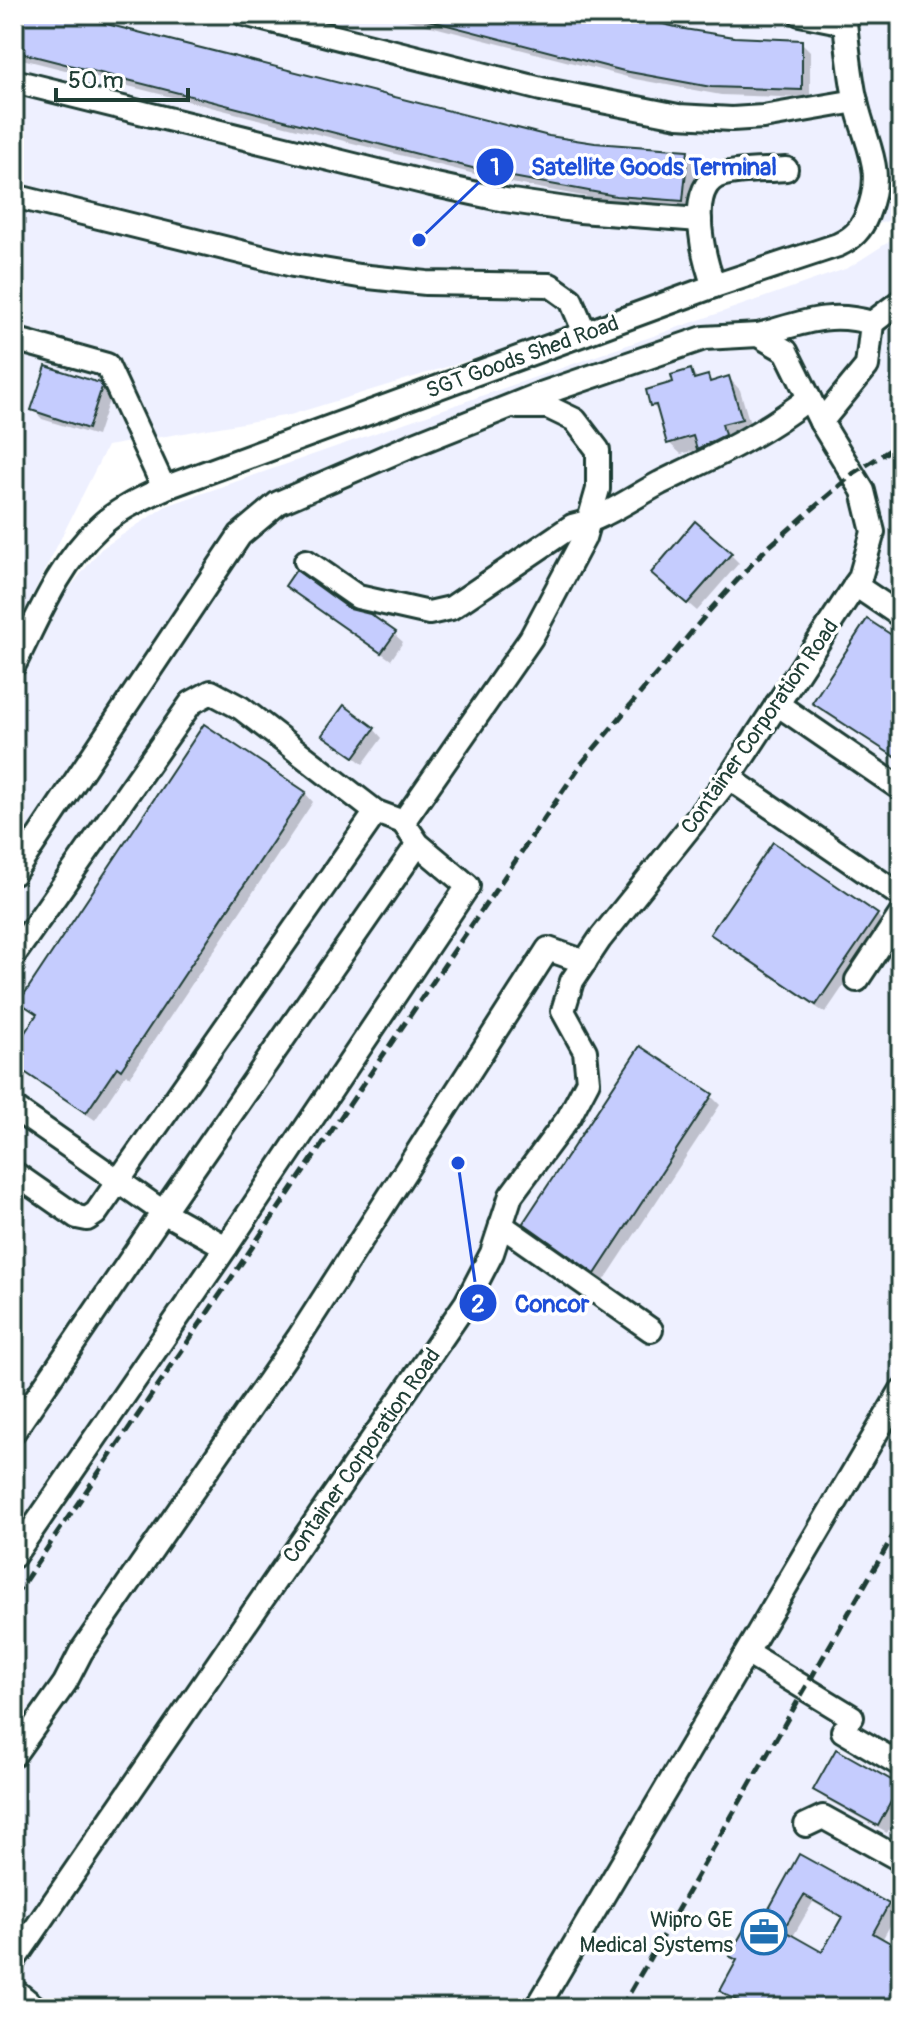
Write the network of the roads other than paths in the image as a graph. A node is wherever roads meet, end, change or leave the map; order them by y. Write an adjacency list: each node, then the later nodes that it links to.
1 (244, 14): 5 (street)
2 (800, 14): 3 (street, SGT Goods Shed Road)
3 (845, 18): 5 (street, SGT Goods Shed Road)
4 (14, 81): 8 (street)
5 (856, 101): 9 (street, SGT Goods Shed Road)
6 (786, 169): 8 (street)
7 (14, 196): 12 (street)
8 (700, 220): 9 (street)
9 (714, 286): 12 (street, SGT Goods Shed Road)
10 (901, 301): 11 (street)
11 (872, 323): 13 (street); 17 (street)
12 (585, 333): 18 (street, SGT Goods Shed Road)
13 (758, 335): 15 (street, Container Corporation Road); 16 (street)
14 (14, 339): 18 (street)
15 (809, 398): 17 (street, Container Corporation Road); 19 (street)
16 (509, 407): 19 (street); 30 (street)
17 (821, 422): 21 (street, Container Corporation Road)
18 (164, 488): 23 (street, SGT Goods Shed Road)
19 (589, 522): 20 (street); 28 (street)
20 (306, 561)
21 (855, 585): 22 (street); 24 (street, Container Corporation Road)
22 (901, 616)
23 (14, 665)
24 (777, 704): 25 (street, Container Corporation Road); 26 (street)
25 (729, 778): 31 (street); 34 (street, Container Corporation Road)
26 (901, 789)
27 (376, 812): 28 (street); 33 (street); 38 (street)
28 (403, 822): 29 (street)
29 (418, 844): 39 (street); 41 (street)
30 (14, 873)
31 (901, 896)
32 (901, 914): 35 (street)
33 (14, 955)
34 (585, 962): 40 (street, Container Corporation Road); 47 (street)
35 (857, 980)
36 (14, 1108): 38 (street)
37 (14, 1173): 38 (street)
38 (118, 1182): 39 (street)
39 (163, 1212): 41 (street); 44 (street)
40 (501, 1225): 42 (street); 51 (street, Container Corporation Road)
41 (226, 1247): 45 (street)
42 (651, 1330)
43 (901, 1391): 46 (street)
44 (14, 1431)
45 (14, 1556)
46 (747, 1653): 48 (street); 54 (street)
47 (14, 1755)
48 (901, 1765)
49 (806, 1825): 50 (street)
50 (901, 1860)
51 (14, 1960)
52 (14, 1990): 53 (street)
53 (36, 2008)
54 (537, 2008)

